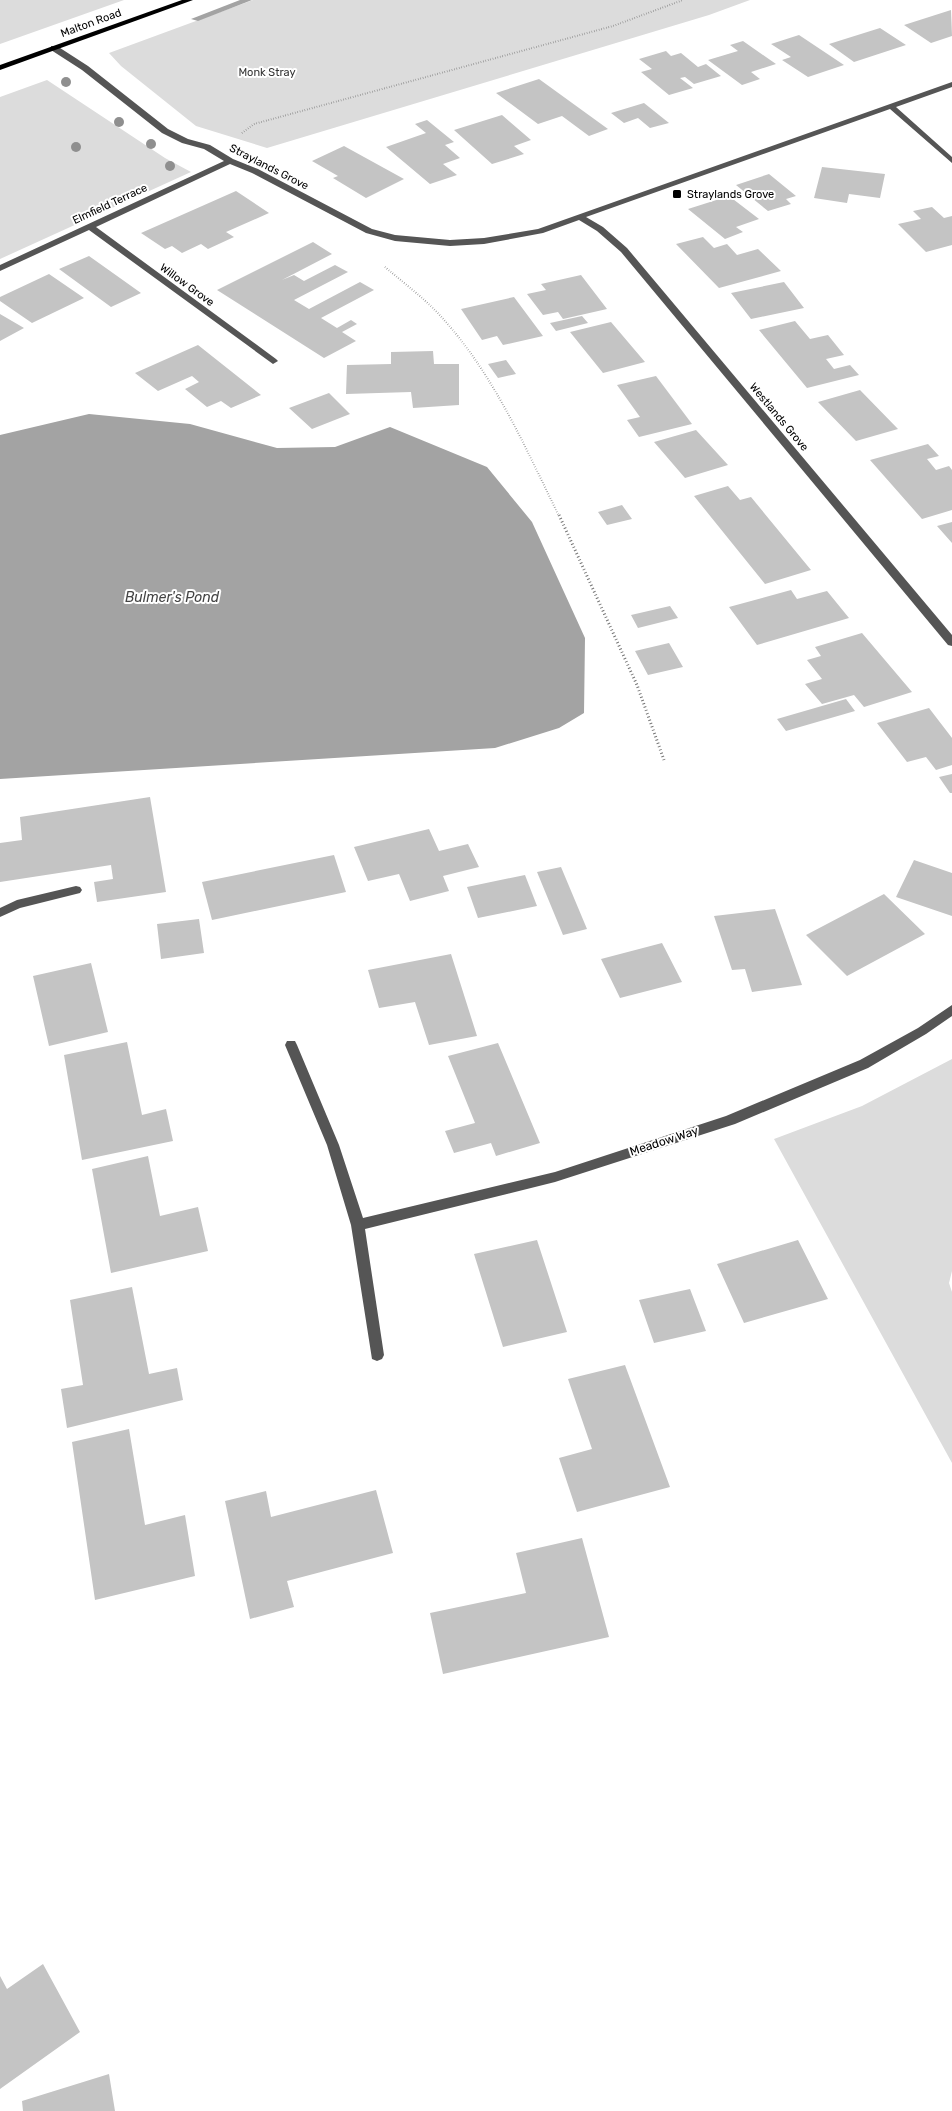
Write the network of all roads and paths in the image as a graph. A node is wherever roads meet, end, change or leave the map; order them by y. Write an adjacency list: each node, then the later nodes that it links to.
1 (190, 0): 3 (main road, Malton Road)
2 (682, 0): 7 (path)
3 (54, 48): 4 (main road, Malton Road); 7 (street, Straylands Grove)
4 (0, 68)
5 (952, 84): 6 (street, Straylands Grove)
6 (892, 106): 9 (street); 10 (street, Straylands Grove)
7 (207, 147): 8 (street, Straylands Grove)
8 (230, 161): 11 (street, Elmfield Terrace); 12 (street, Straylands Grove)
9 (952, 161)
10 (580, 217): 12 (street, Straylands Grove); 15 (street, Westlands Grove)
11 (88, 226): 13 (street, Elmfield Terrace); 14 (street, Willow Grove)
12 (369, 231): 16 (path)
13 (0, 268)
14 (273, 361)
15 (952, 642)
16 (664, 760)
17 (76, 890): 18 (street)
18 (0, 913)
19 (952, 1010): 21 (street, Meadow Way)
20 (291, 1045): 21 (street)
21 (358, 1225): 22 (street)
22 (377, 1355)

